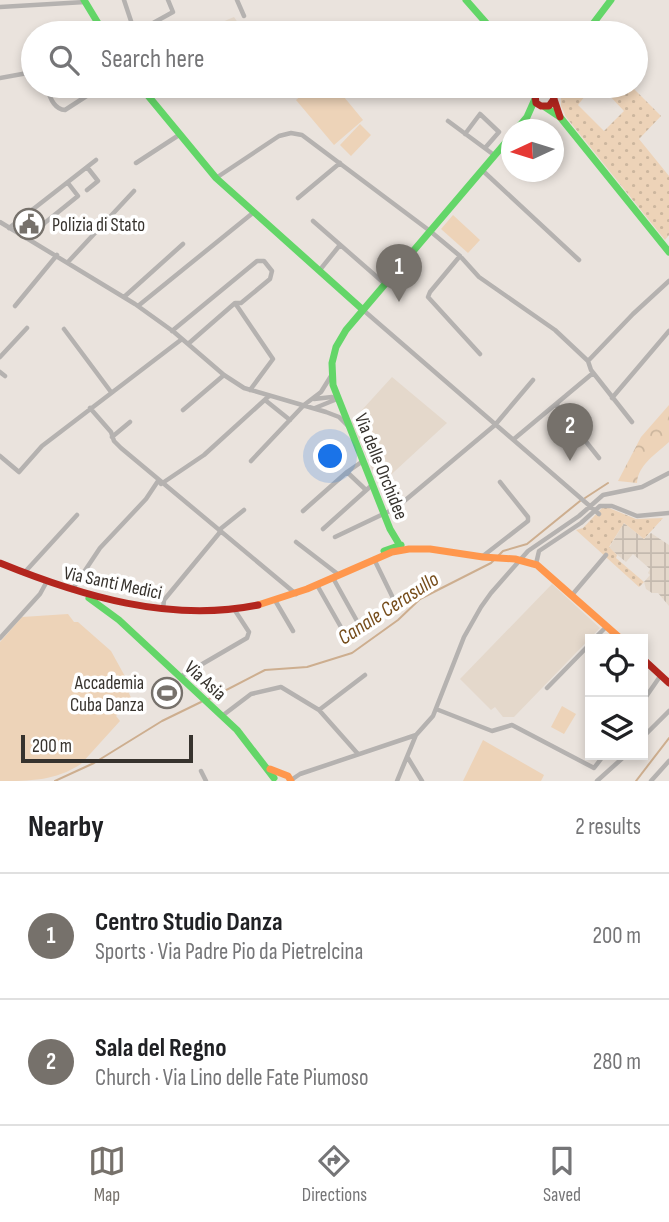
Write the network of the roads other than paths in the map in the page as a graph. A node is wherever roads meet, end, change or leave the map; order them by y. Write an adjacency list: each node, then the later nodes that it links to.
1 (124, 0): 10 (street)
2 (168, 0): 11 (street)
3 (237, 0): 8 (street)
4 (466, 0): 12 (street)
5 (611, 0): 13 (street)
6 (85, 1): 7 (street); 9 (street)
7 (0, 7)
8 (244, 16)
9 (97, 21)
10 (131, 21)
11 (157, 21)
12 (484, 21)
13 (595, 21)
14 (21, 74): 15 (street)
15 (0, 78)
16 (50, 98): 17 (street)
17 (84, 98)
18 (150, 98): 28 (street)
19 (535, 98): 23 (street)
20 (535, 98): 24 (street)
21 (553, 98): 23 (street)
22 (556, 98): 25 (street)
23 (544, 107): 24 (street); 25 (street)
24 (527, 117)
25 (560, 117): 52 (street)
26 (448, 121): 27 (street)
27 (465, 134): 30 (street); 30 (street)
28 (179, 135): 33 (street); 37 (street)
29 (501, 147): 31 (street)
30 (485, 148): 31 (street)
31 (494, 155): 36 (street)
32 (96, 160): 35 (street)
33 (136, 163)
34 (340, 163): 37 (street); 41 (street); 48 (street)
35 (88, 167): 38 (street); 39 (street)
36 (482, 170): 48 (street); 55 (street)
37 (216, 178): 43 (street)
38 (68, 183): 42 (street); 46 (street)
39 (87, 190)
40 (134, 191): 56 (street)
41 (298, 198)
42 (33, 209): 46 (street); 47 (street)
43 (254, 212): 57 (street); 63 (street)
44 (313, 221): 51 (street)
45 (0, 222): 47 (street)
46 (44, 224): 49 (street)
47 (9, 228): 49 (street)
48 (430, 231): 54 (street); 59 (street)
49 (26, 238): 53 (street)
50 (183, 244): 60 (street)
51 (340, 245): 57 (street); 59 (street)
52 (669, 252)
53 (57, 255): 56 (street); 62 (street)
54 (460, 256): 71 (street); 73 (street)
55 (579, 260)
56 (68, 262): 60 (street)
57 (319, 271): 64 (street)
58 (669, 281): 73 (street)
59 (385, 284): 64 (street)
60 (124, 297): 63 (street)
61 (235, 303): 67 (street); 70 (street); 78 (street)
62 (15, 306)
63 (138, 306): 67 (street)
64 (362, 309): 76 (street); 92 (street)
65 (27, 328): 72 (street)
66 (64, 329): 79 (street)
67 (172, 331): 69 (street)
68 (669, 331): 82 (street)
69 (182, 338): 70 (street); 79 (street)
70 (188, 344): 75 (street)
71 (480, 354)
72 (0, 357)
73 (588, 362): 74 (street)
74 (593, 373): 82 (street); 84 (street)
75 (224, 375): 78 (street); 88 (street)
76 (331, 376): 81 (street, Via delle Orchidee); 83 (street)
77 (533, 380): 92 (street)
78 (250, 390): 80 (street)
79 (111, 392): 86 (street)
80 (267, 398): 85 (street); 89 (street); 103 (street)
81 (337, 398): 83 (street); 87 (street); 93 (street, Via delle Orchidee)
82 (612, 398): 91 (street)
83 (313, 400): 85 (street)
84 (556, 404): 95 (street); 97 (street)
85 (304, 405): 87 (street); 89 (street)
86 (90, 408): 94 (street); 96 (street)
87 (314, 408): 93 (street)
88 (183, 410)
89 (290, 420): 98 (street)
90 (130, 422): 94 (street)
91 (632, 422)
92 (495, 425): 95 (street); 107 (street)
93 (349, 427): 99 (street, Via delle Orchidee)
94 (112, 437): 103 (street)
95 (514, 439): 109 (street)
96 (0, 456)
97 (599, 458)
98 (251, 461)
99 (363, 461): 100 (street); 104 (street, Via delle Orchidee)
100 (347, 472): 104 (street); 106 (street)
101 (669, 473): 122 (street)
102 (500, 482): 121 (street)
103 (160, 483): 113 (street); 129 (street)
104 (369, 487): 107 (street, Via delle Orchidee); 111 (street)
105 (244, 510): 113 (street)
106 (303, 511)
107 (383, 512): 112 (street, Via delle Orchidee); 114 (street)
108 (669, 513): 124 (street)
109 (599, 514)
110 (77, 515): 125 (street)
111 (323, 529)
112 (390, 529): 116 (street, Via delle Orchidee); 119 (street)
113 (220, 531): 131 (street); 139 (street)
114 (335, 537)
115 (296, 542): 126 (street)
116 (399, 544): 117 (street, Via Santi Medici); 118 (street); 119 (street, Via Santi Medici)
117 (413, 549): 118 (street, Via Santi Medici); 121 (street, Via Santi Medici)
118 (394, 551): 119 (street, Via Santi Medici)
119 (379, 555): 126 (street, Via Santi Medici); 133 (street)
120 (606, 555): 132 (street)
121 (482, 557): 122 (street, Via Santi Medici)
122 (521, 559): 124 (street, Via Santi Medici); 156 (street)
123 (0, 563): 125 (street, Via Santi Medici)
124 (536, 564): 132 (street)
125 (24, 573): 127 (street, Via Santi Medici)
126 (336, 577): 128 (street, Via Santi Medici); 142 (street)
127 (46, 583): 129 (street, Via Santi Medici); 147 (street)
128 (317, 585): 131 (street, Via Santi Medici); 146 (street)
129 (71, 591): 130 (street, Via Santi Medici)
130 (85, 594): 134 (street, Via Santi Medici); 138 (street, Via Asia)
131 (297, 594): 135 (street, Via Santi Medici)
132 (572, 595): 141 (street)
133 (393, 598)
134 (110, 601): 136 (street, Via Santi Medici); 138 (street); 140 (street, Via Asia)
135 (276, 602): 137 (street, Via Santi Medici); 143 (street)
136 (125, 605): 139 (street, Via Santi Medici); 140 (street)
137 (234, 609): 139 (street, Via Santi Medici); 152 (street)
138 (106, 610): 140 (street, Via Asia)
139 (163, 610)
140 (120, 620): 152 (street, Via Asia)
141 (606, 627): 144 (street); 145 (street)
142 (362, 630)
143 (293, 631)
144 (599, 634)
145 (615, 634)
146 (346, 636)
147 (0, 638)
148 (585, 649): 154 (street)
149 (648, 664): 151 (street)
150 (365, 674): 157 (street)
151 (661, 676): 153 (street); 155 (street)
152 (179, 677): 159 (street, Via Asia)
153 (669, 683)
154 (547, 688)
155 (646, 697)
156 (436, 709): 161 (street); 168 (street)
157 (320, 710): 159 (street); 162 (street)
158 (669, 711): 160 (street)
159 (222, 716): 172 (street, Via Asia)
160 (648, 732)
161 (416, 735): 162 (street); 163 (street)
162 (358, 754): 172 (street)
163 (408, 757): 174 (street); 175 (street)
164 (600, 760): 168 (street)
165 (620, 760): 171 (street)
166 (669, 761): 167 (street)
167 (663, 767): 170 (street); 177 (street)
168 (594, 768): 171 (street)
169 (201, 771): 173 (street)
170 (669, 774)
171 (603, 775): 176 (street)
172 (280, 779)
173 (206, 781)
174 (397, 781)
175 (422, 781)
176 (597, 781)
177 (651, 781)

